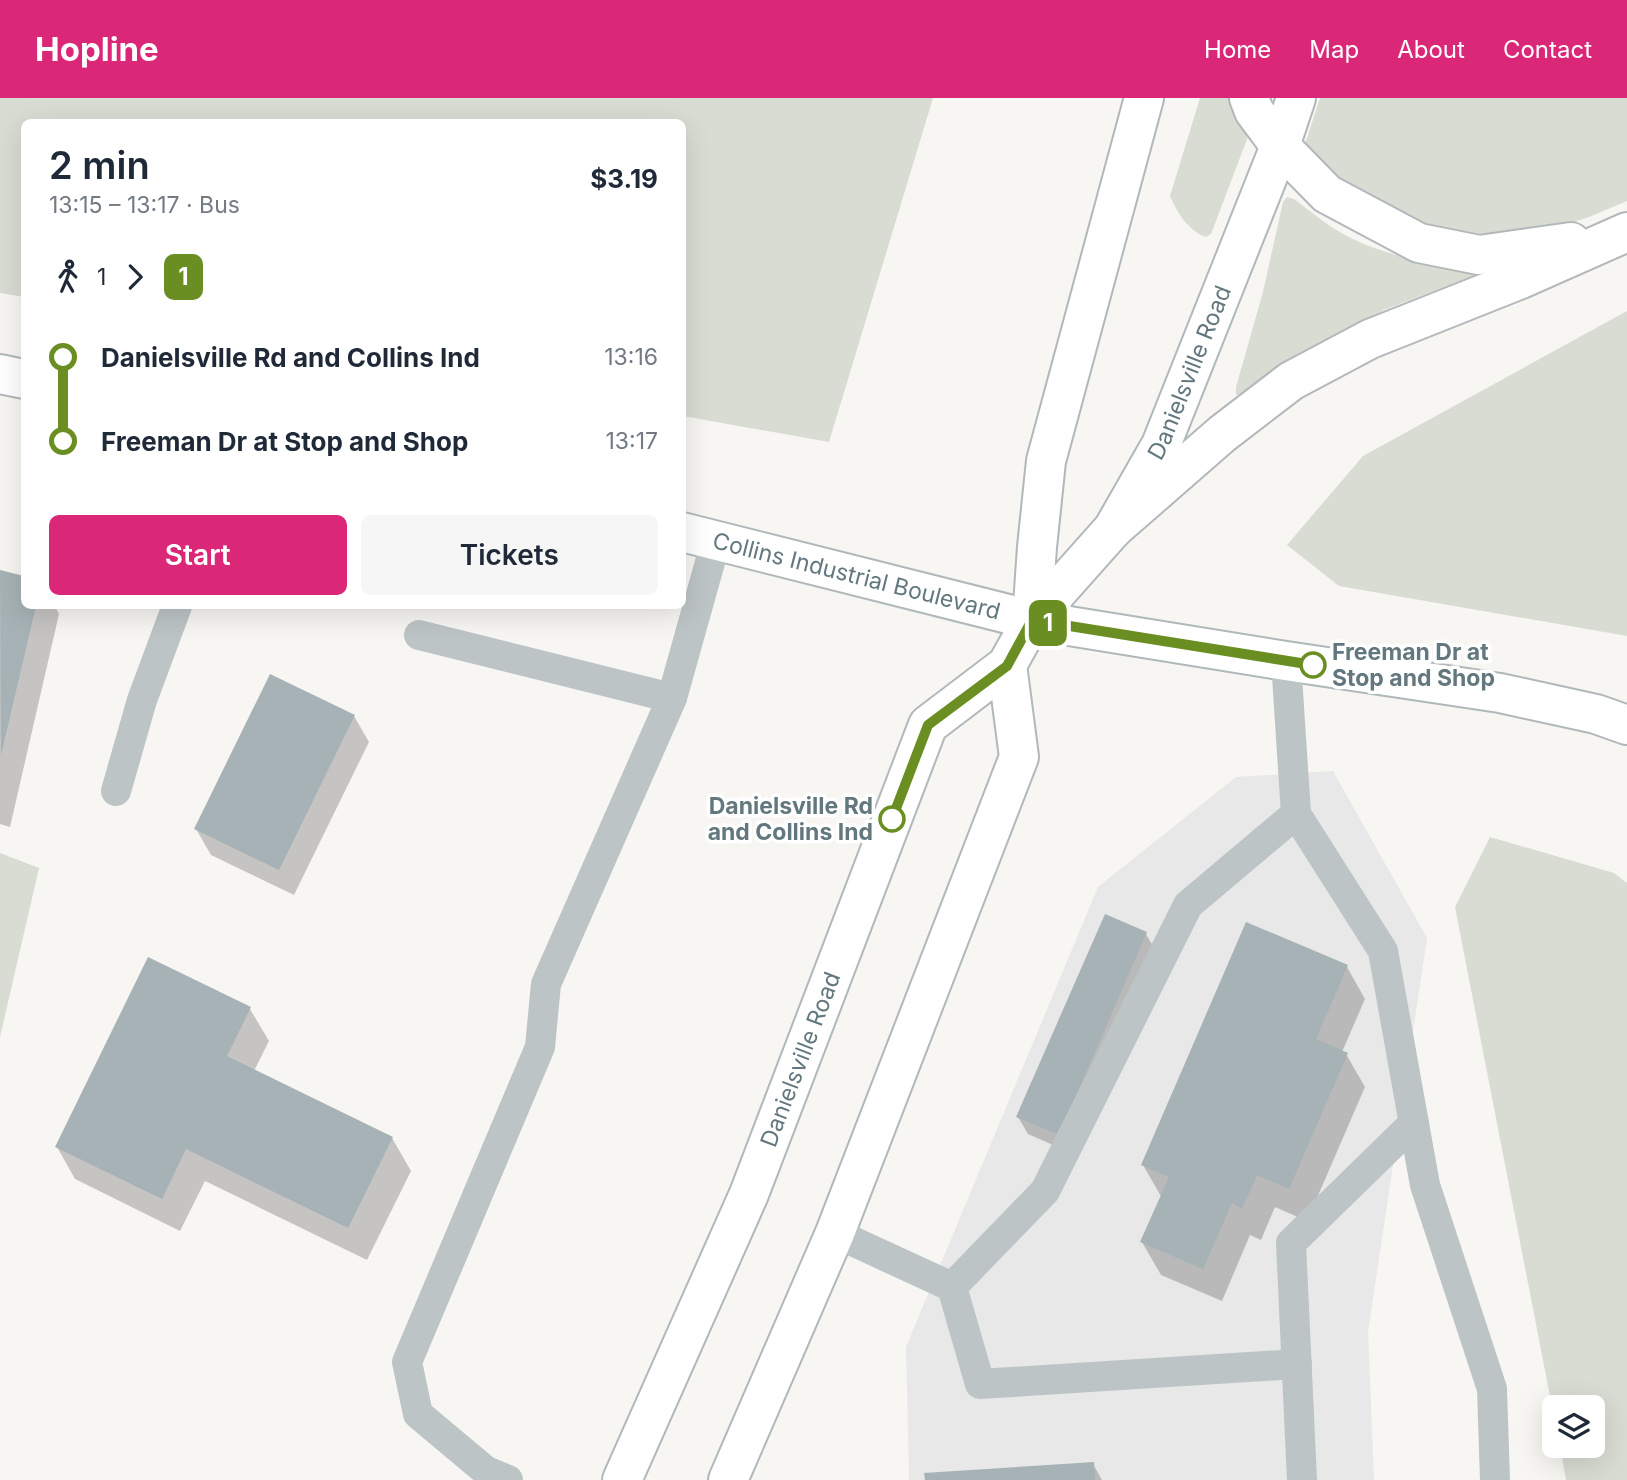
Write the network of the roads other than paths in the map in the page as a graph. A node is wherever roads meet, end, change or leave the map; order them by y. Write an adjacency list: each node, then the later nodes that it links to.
1 (1143, 98): 11 (main road, Danielsville Road)
2 (1249, 98): 4 (main road)
3 (1296, 98): 4 (main road, Danielsville Road)
4 (1280, 146): 5 (main road); 8 (main road, Danielsville Road)
5 (1627, 231): 8 (main road)
6 (0, 374): 7 (main road)
7 (21, 378)
8 (1113, 529): 11 (main road, Danielsville Road)
9 (699, 536): 11 (main road, Collins Industrial Boulevard); 15 (lane)
10 (176, 609): 17 (lane)
11 (1032, 620): 13 (main road, Collins Industrial Boulevard); 14 (main road, Danielsville Road)
12 (419, 635): 15 (lane)
13 (1286, 661): 16 (main road, Collins Industrial Boulevard); 18 (lane)
14 (1007, 666): 20 (main road); 24 (main road, Danielsville Road)
15 (672, 698): 23 (lane)
16 (1627, 725)
17 (116, 791)
18 (1296, 814): 19 (lane); 21 (lane)
19 (1414, 1123): 22 (lane); 27 (lane)
20 (835, 1233): 21 (lane); 25 (main road)
21 (952, 1287): 22 (lane)
22 (1297, 1364): 26 (lane)
23 (508, 1480)
24 (622, 1480)
25 (728, 1480)
26 (1302, 1480)
27 (1495, 1480)

